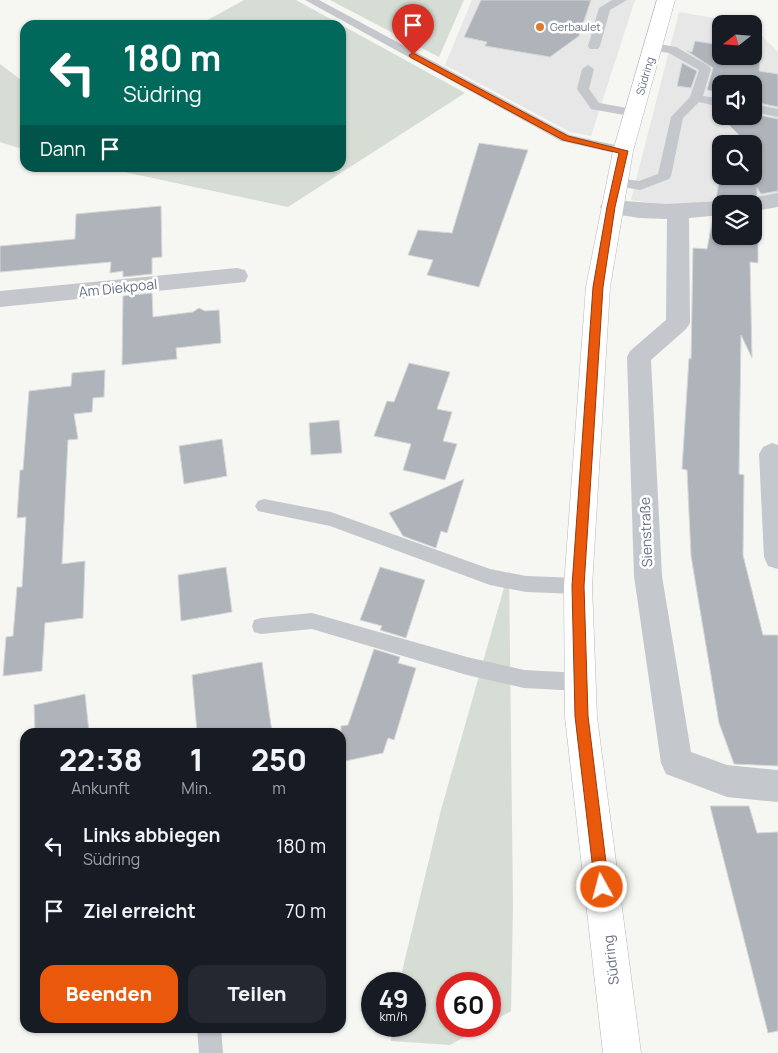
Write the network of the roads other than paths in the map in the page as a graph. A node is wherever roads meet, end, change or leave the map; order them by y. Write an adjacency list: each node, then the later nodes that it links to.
1 (311, 0): 12 (lane)
2 (621, 0): 4 (lane)
3 (666, 0): 5 (main road, Südring)
4 (594, 46)
5 (653, 47): 7 (lane); 10 (main road, Südring)
6 (588, 69): 10 (lane)
7 (696, 98): 8 (lane); 13 (lane)
8 (712, 101)
9 (762, 110): 11 (lane)
10 (635, 113): 12 (main road, Südring)
11 (778, 113)
12 (624, 151): 13 (main road, Südring)
13 (617, 182): 16 (main road, Südring)
14 (778, 200): 15 (street)
15 (762, 202)
16 (611, 207): 18 (street); 24 (main road, Südring)
17 (712, 209): 18 (street)
18 (678, 213): 27 (street, Sienstraße)
19 (237, 276): 20 (street, Am Diekpoal)
20 (0, 300)
21 (772, 454): 23 (street)
22 (264, 506): 24 (lane)
23 (778, 557)
24 (578, 586): 26 (main road, Südring)
25 (261, 626): 26 (lane)
26 (581, 682): 30 (main road, Südring)
27 (778, 786)
28 (209, 1033): 29 (lane)
29 (211, 1053)
30 (622, 1053)

